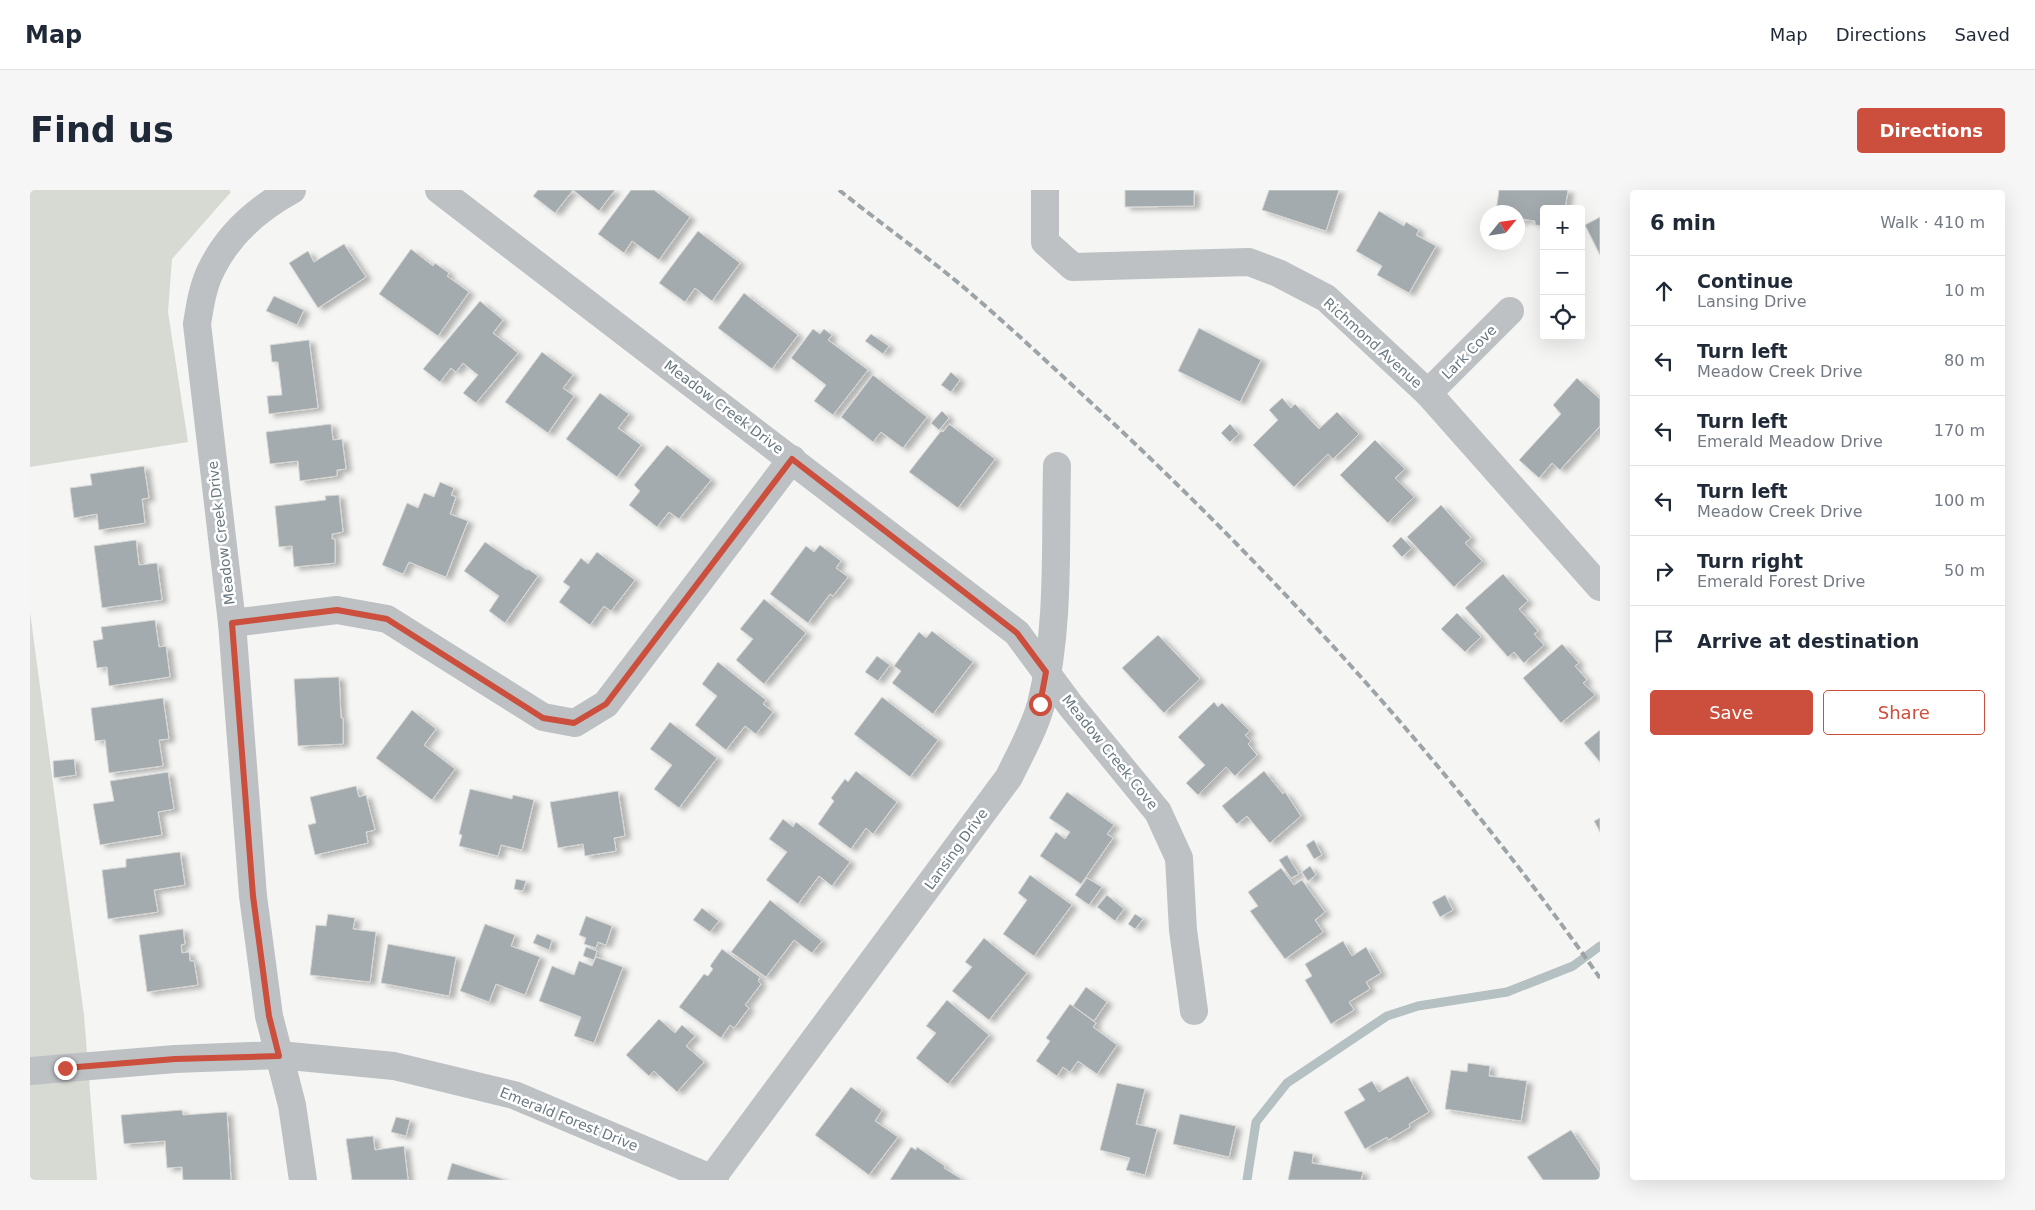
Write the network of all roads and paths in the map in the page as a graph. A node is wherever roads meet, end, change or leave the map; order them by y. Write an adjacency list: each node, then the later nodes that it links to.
1 (291, 190): 9 (street, Meadow Creek Drive)
2 (439, 190): 6 (street, Meadow Creek Drive)
3 (1045, 190): 5 (street, Richmond Avenue)
4 (1510, 311): 5 (street, Lark Cove)
5 (1428, 393): 8 (street, Richmond Avenue)
6 (792, 459): 9 (street); 10 (street, Meadow Creek Drive)
7 (1056, 466): 10 (street, Lansing Drive)
8 (1600, 587)
9 (232, 623): 12 (street, Meadow Creek Drive)
10 (1046, 672): 11 (street, Meadow Creek Cove); 14 (street, Lansing Drive)
11 (1194, 1011)
12 (279, 1056): 13 (street, Emerald Forest Drive); 14 (street, Emerald Forest Drive); 15 (street, Meadow Creek Drive)
13 (30, 1071)
14 (713, 1179)
15 (303, 1180)

